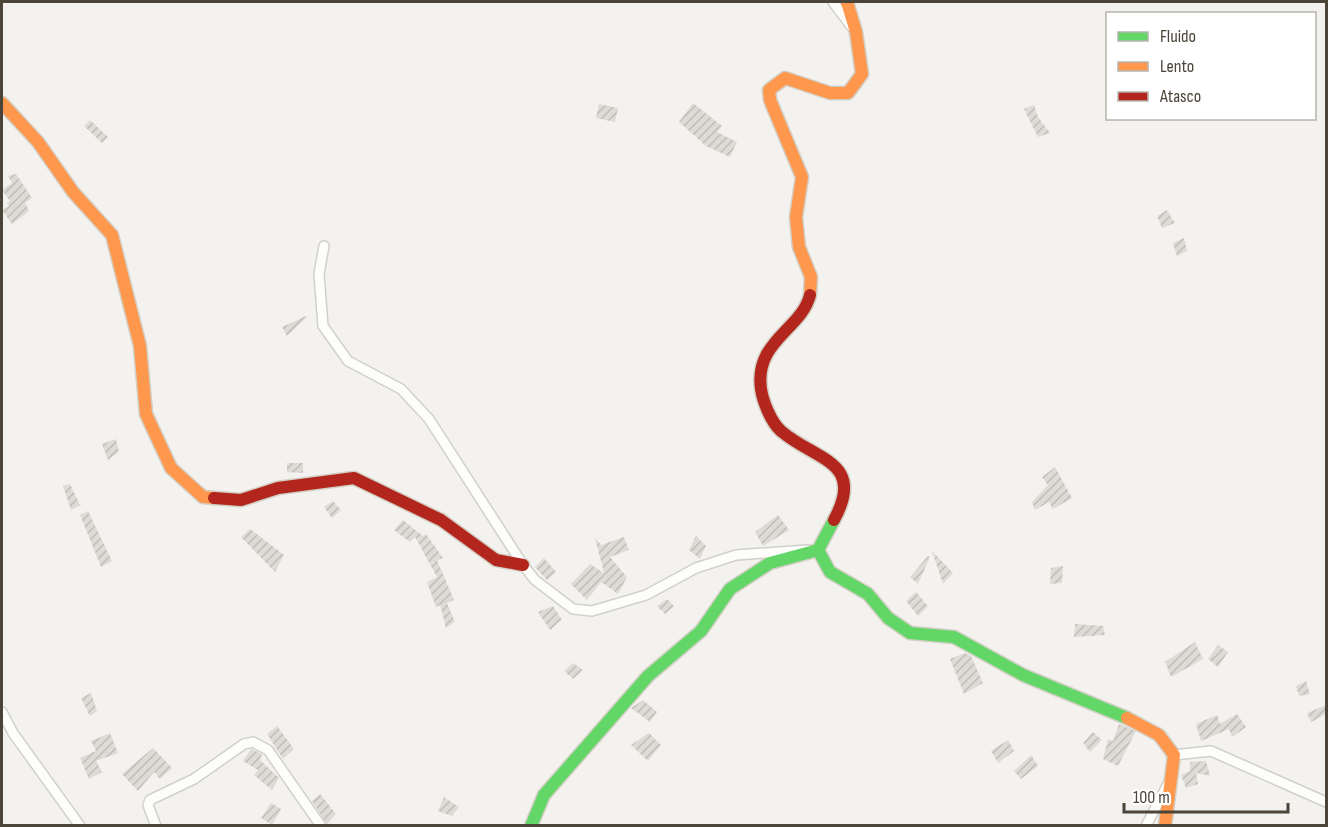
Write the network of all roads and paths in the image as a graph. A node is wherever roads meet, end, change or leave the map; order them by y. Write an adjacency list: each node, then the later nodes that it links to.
1 (833, 2): 3 (street)
2 (847, 2): 3 (street)
3 (856, 32): 6 (street)
4 (2, 104): 7 (street)
5 (324, 246): 7 (street)
6 (818, 550): 7 (street); 9 (street); 15 (street)
7 (523, 565)
8 (2, 712): 12 (street)
9 (1174, 754): 10 (street); 11 (street)
10 (1172, 777): 16 (street); 17 (street)
11 (1326, 802)
12 (80, 825)
13 (156, 825): 14 (street)
14 (321, 825)
15 (531, 825)
16 (1146, 825)
17 (1165, 825)

